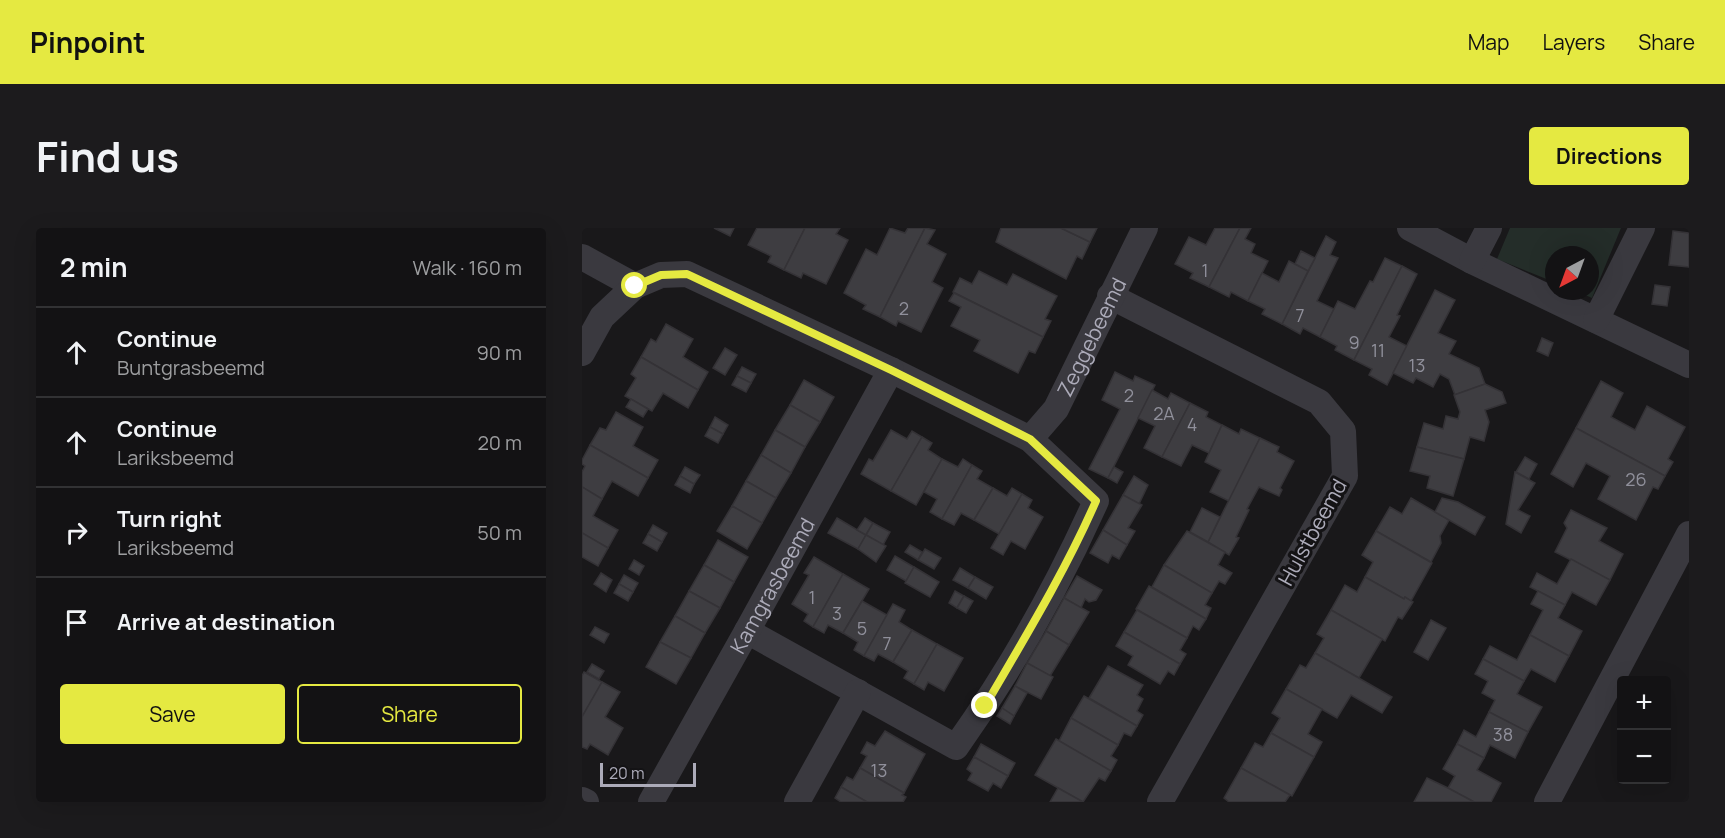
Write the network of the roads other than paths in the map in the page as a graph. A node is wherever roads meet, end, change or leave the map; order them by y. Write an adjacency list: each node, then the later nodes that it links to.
1 (1145, 228): 8 (street, Zeggebeemd)
2 (1410, 228): 6 (street)
3 (1489, 228): 6 (street)
4 (1642, 228): 9 (street)
5 (582, 257): 7 (street)
6 (1472, 261): 9 (street)
7 (635, 286): 10 (street); 12 (street)
8 (1110, 296): 13 (street, Zeggebeemd); 19 (street, Hulstbeemd)
9 (1596, 320): 11 (street)
10 (582, 352)
11 (1689, 365)
12 (891, 370): 13 (street); 15 (street, Kamgrasbeemd)
13 (1030, 439): 16 (street)
14 (1689, 534): 20 (street)
15 (747, 631): 16 (street); 17 (street, Kamgrasbeemd)
16 (858, 692): 18 (street)
17 (651, 802)
18 (797, 802)
19 (1160, 802)
20 (1547, 802)

